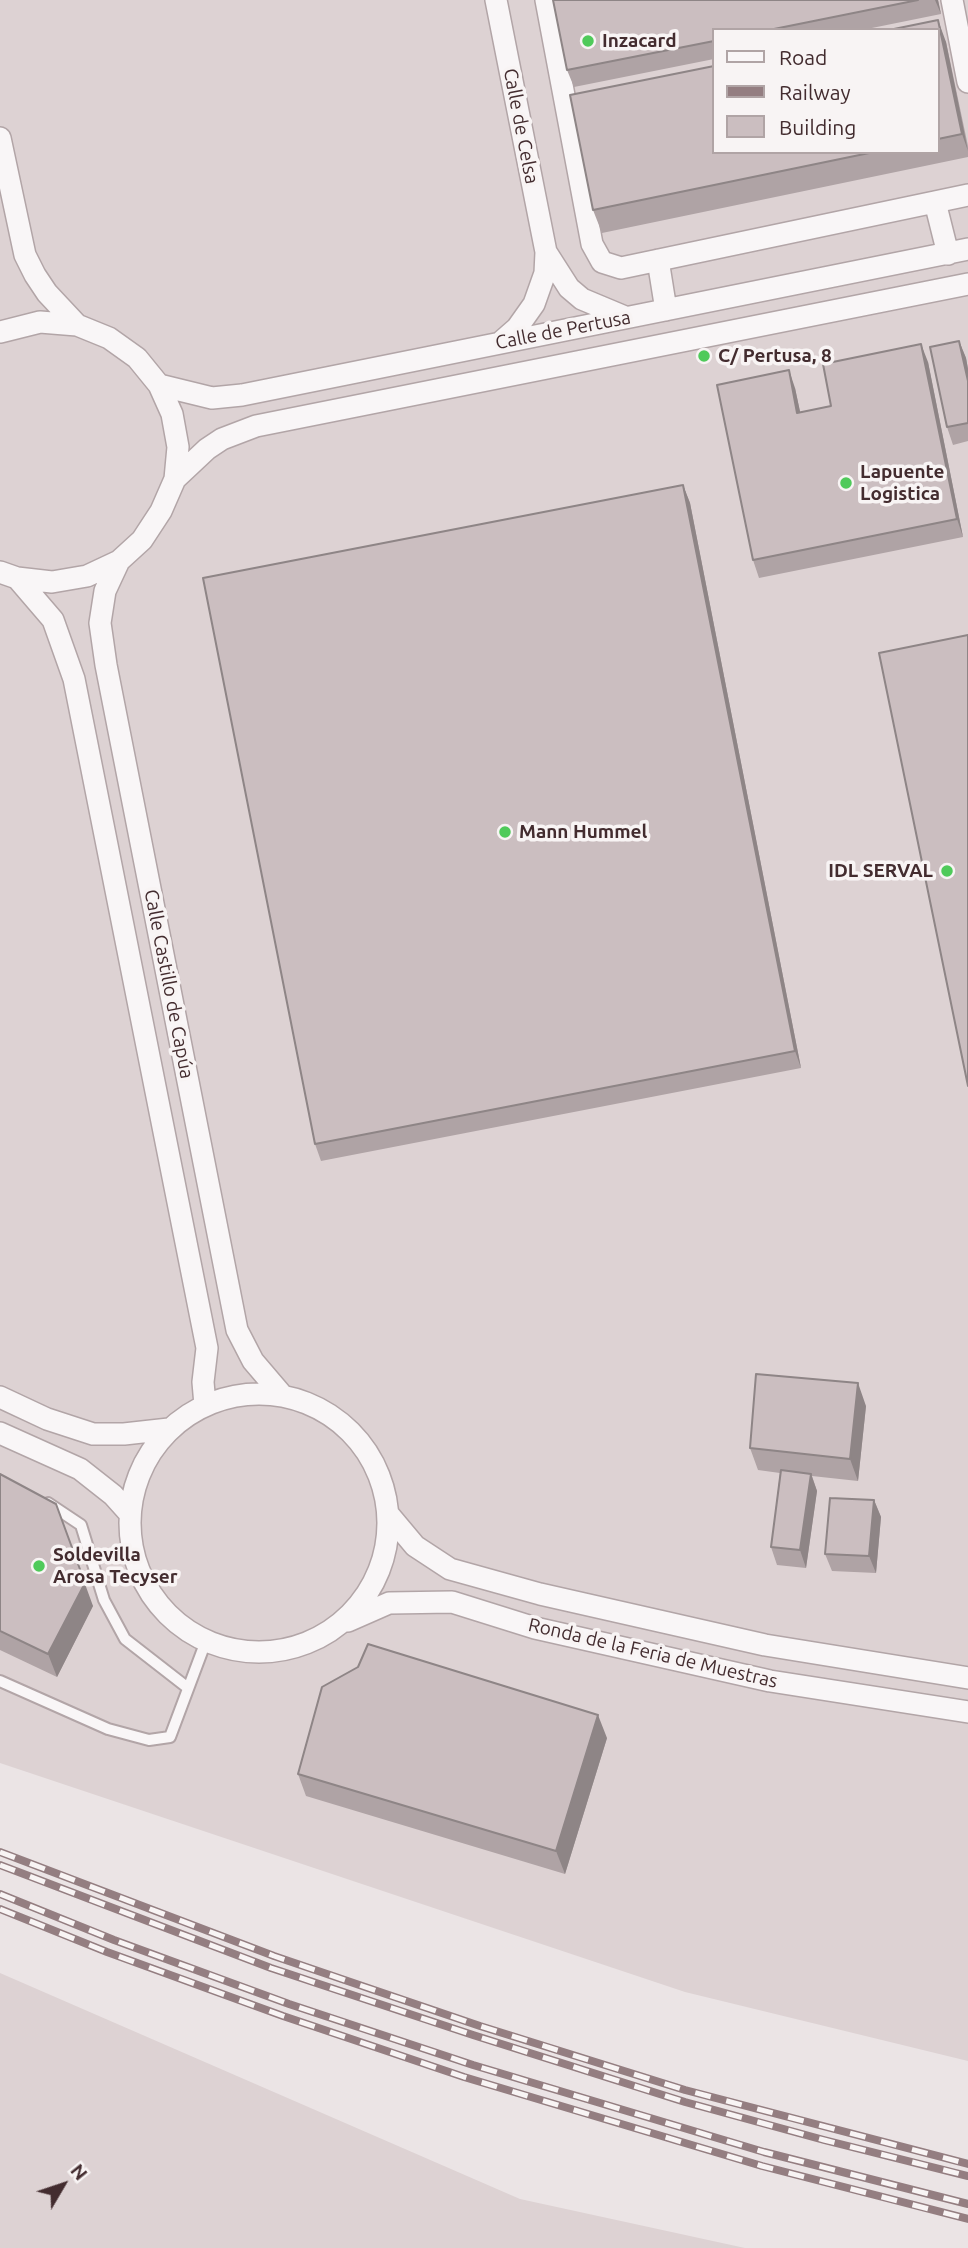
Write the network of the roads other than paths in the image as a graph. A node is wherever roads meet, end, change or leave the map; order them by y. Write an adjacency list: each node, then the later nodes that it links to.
1 (496, 0): 10 (street, Calle de Celsa)
2 (546, 0): 11 (street)
3 (952, 0): 4 (street)
4 (955, 31): 5 (street)
5 (968, 82)
6 (0, 138): 15 (street)
7 (968, 195): 8 (street)
8 (935, 202): 9 (street); 11 (street)
9 (958, 251): 13 (street, Calle de Pertusa)
10 (546, 252): 14 (street, Calle de Celsa); 17 (street, Calle de Celsa)
11 (658, 260): 13 (street)
12 (968, 284): 19 (street, Calle de Pertusa)
13 (666, 310): 14 (street, Calle de Pertusa)
14 (628, 318): 17 (street, Calle de Pertusa)
15 (77, 326): 16 (street); 18 (street)
16 (0, 332)
17 (501, 343): 18 (street, Calle de Pertusa)
18 (159, 385): 19 (street)
19 (175, 479): 20 (street)
20 (119, 561): 21 (street); 22 (street, Calle Castillo de Capúa)
21 (9, 575): 24 (street, Calle Castillo de Capúa)
22 (282, 1395): 24 (street, Ronda de la Feria de Muestras); 29 (street, Ronda de la Feria de Muestras)
23 (0, 1397): 25 (street, Ronda de la Feria de Muestras)
24 (205, 1405): 25 (street, Ronda de la Feria de Muestras)
25 (169, 1429): 28 (street, Ronda de la Feria de Muestras)
26 (0, 1433): 28 (street)
27 (41, 1498): 34 (lane)
28 (130, 1514): 31 (street, Ronda de la Feria de Muestras)
29 (389, 1515): 30 (street, Ronda de la Feria de Muestras); 32 (street, Ronda de la Feria de Muestras)
30 (342, 1623): 31 (street, Ronda de la Feria de Muestras); 35 (street, Ronda de la Feria de Muestras)
31 (206, 1641): 34 (lane)
32 (968, 1678)
33 (0, 1681): 34 (lane)
34 (188, 1688)
35 (968, 1712)

